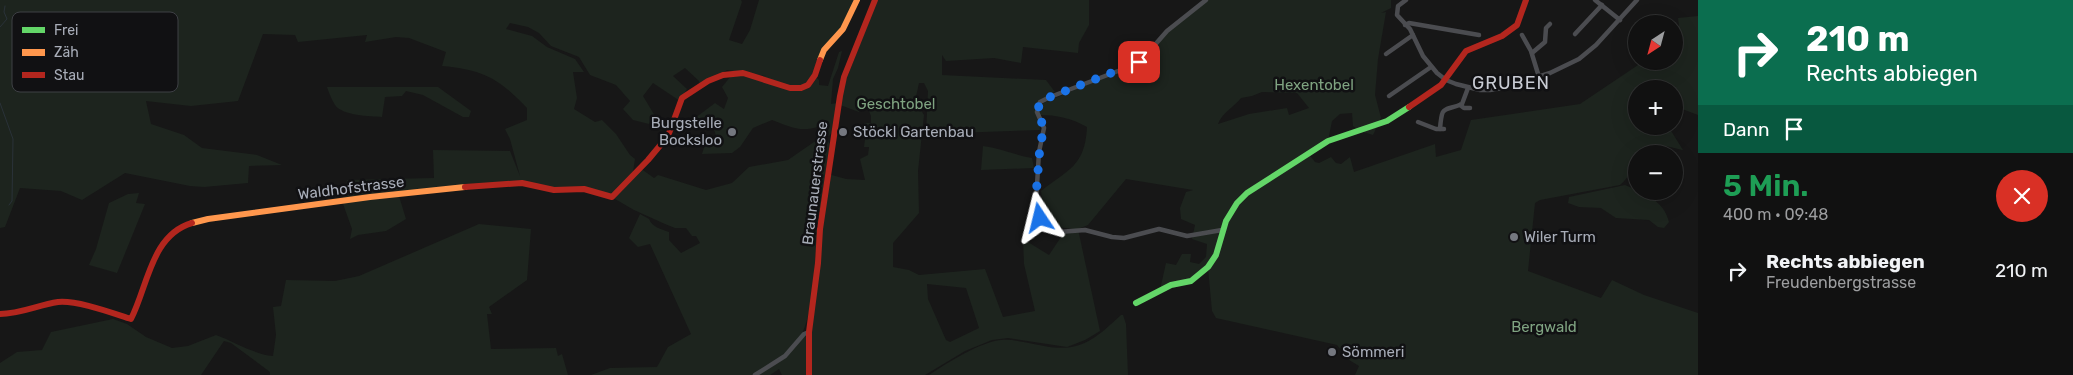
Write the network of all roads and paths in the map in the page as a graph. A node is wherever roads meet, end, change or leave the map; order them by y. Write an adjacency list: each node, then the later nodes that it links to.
1 (857, 0): 28 (street, Waldhofstrasse)
2 (875, 0): 29 (street, Braunauerstrasse)
3 (1206, 0): 26 (street)
4 (1406, 0): 11 (street)
5 (1526, 0): 20 (street)
6 (1595, 0): 8 (street)
7 (1637, 0): 9 (street)
8 (1602, 5): 9 (street); 12 (street)
9 (1620, 20): 19 (street)
10 (1550, 24): 16 (street)
11 (1405, 25): 13 (street); 14 (street)
12 (1575, 34)
13 (1413, 35): 17 (street); 18 (street)
14 (1479, 35)
15 (1522, 35): 16 (street)
16 (1532, 53): 19 (street)
17 (1386, 54)
18 (1432, 68): 20 (street); 22 (street)
19 (1539, 77): 21 (street)
20 (1446, 80): 21 (street); 26 (street)
21 (1468, 88): 23 (street)
22 (1389, 96)
23 (1460, 105): 24 (street); 25 (street)
24 (1470, 108)
25 (1418, 122)
26 (1222, 230): 27 (street)
27 (1136, 303)
28 (0, 314)
29 (809, 332): 30 (street); 31 (street, Braunauerstrasse)
30 (755, 375)
31 (809, 375)

